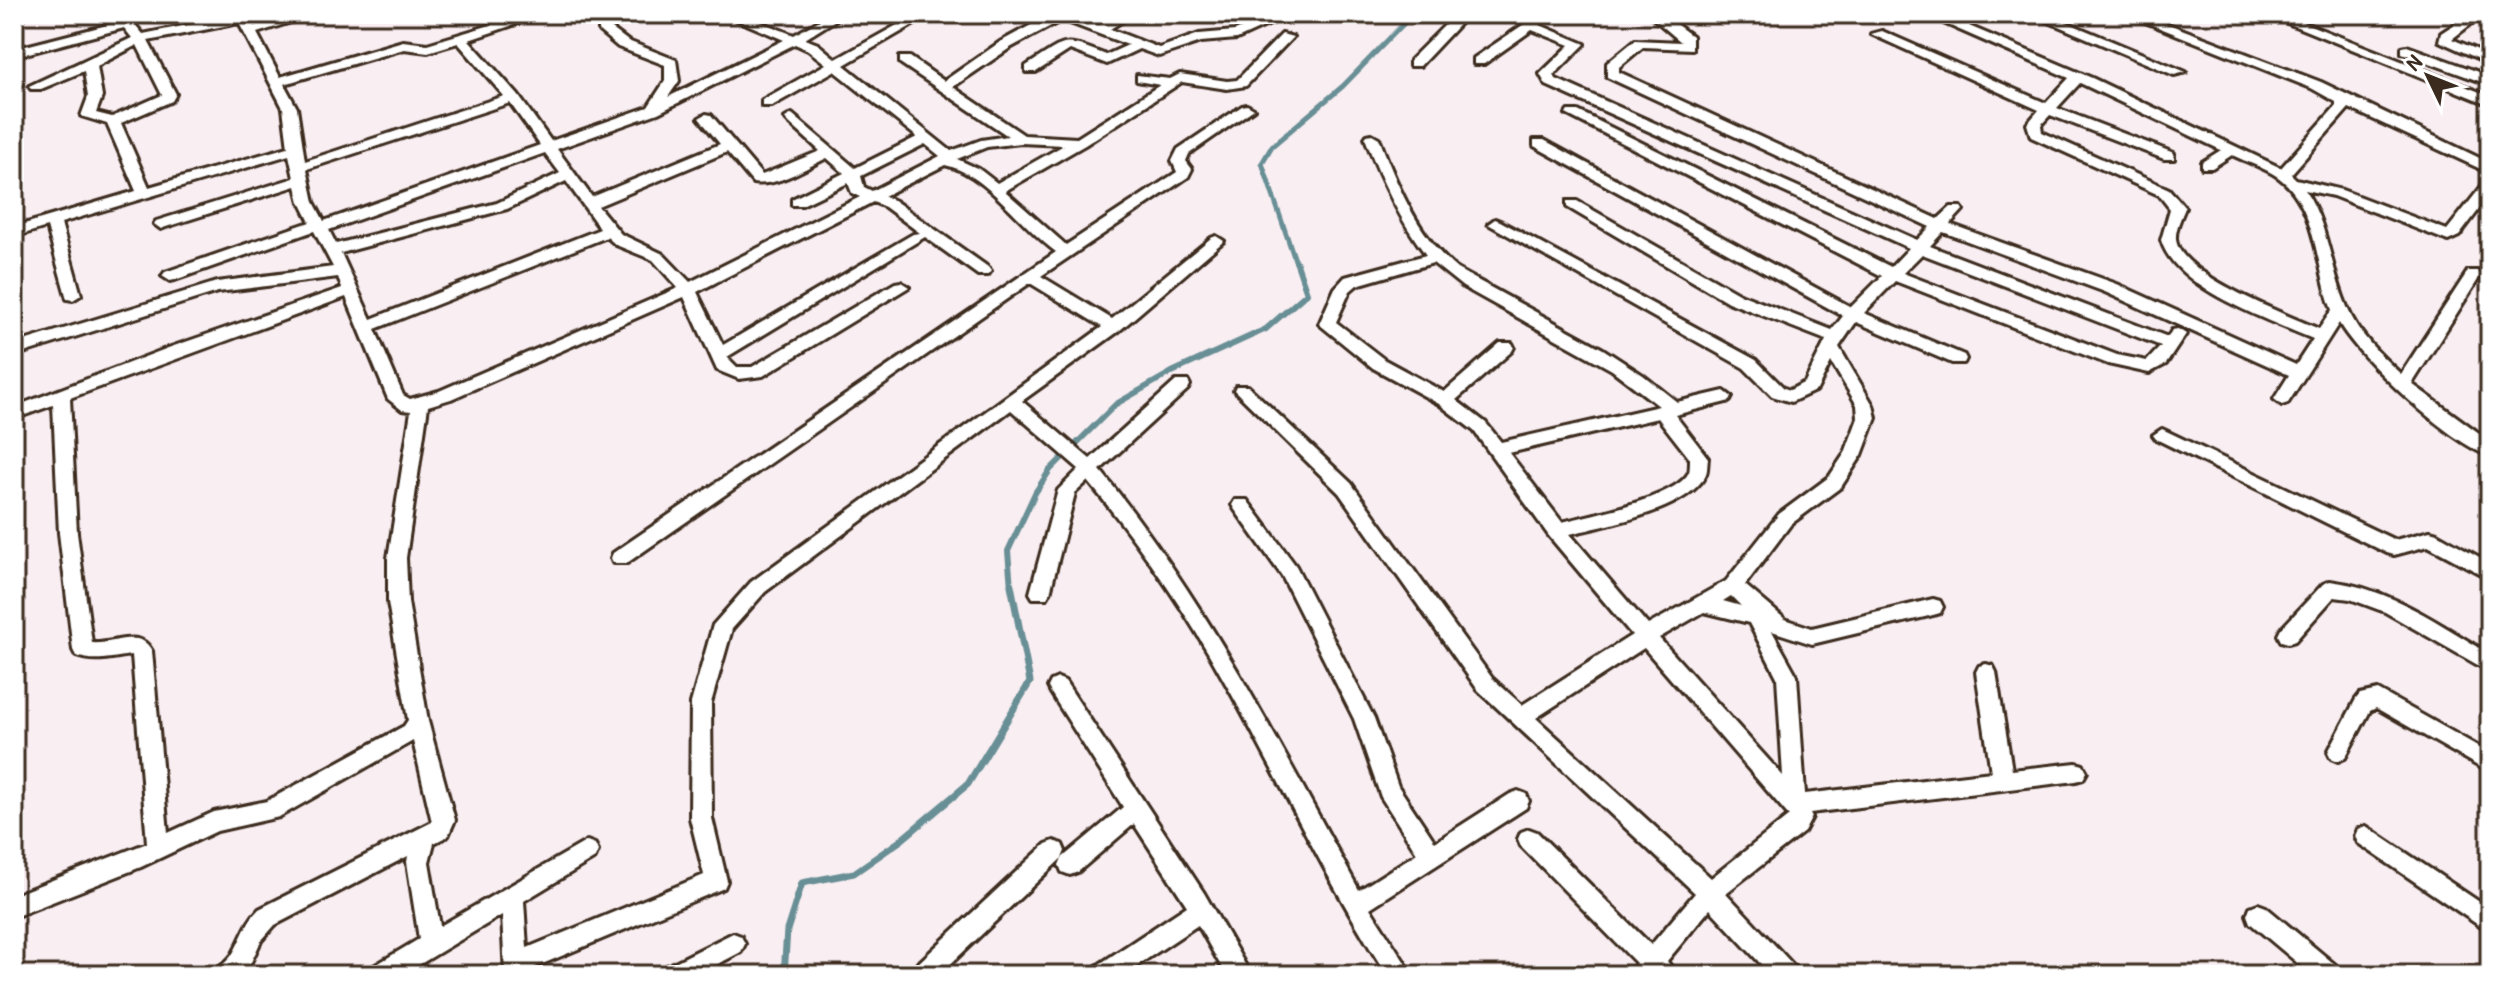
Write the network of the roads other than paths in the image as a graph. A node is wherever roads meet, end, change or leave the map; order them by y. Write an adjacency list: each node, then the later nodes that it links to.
1 (27, 14): 19 (street)
2 (310, 14): 25 (street)
3 (540, 14): 29 (street)
4 (730, 14): 31 (street)
5 (839, 14): 31 (street)
6 (926, 14): 40 (street)
7 (1060, 14): 26 (street); 49 (street)
8 (1128, 14): 26 (street)
9 (1286, 14): 32 (street)
10 (1463, 14): 38 (street)
11 (1547, 14): 22 (street)
12 (1654, 14): 91 (street)
13 (1929, 14): 23 (street)
14 (1980, 14): 23 (street)
15 (2036, 14): 42 (street)
16 (2131, 14): 51 (street)
17 (2271, 14): 52 (street)
18 (2469, 16): 36 (street)
19 (14, 17)
20 (221, 17): 25 (street); 30 (street)
21 (122, 19): 30 (street); 34 (street)
22 (1530, 25): 37 (street); 96 (street)
23 (1959, 27): 43 (street)
24 (603, 28): 56 (street)
25 (252, 31): 46 (street)
26 (1098, 31): 32 (street)
27 (1877, 34): 55 (street)
28 (1287, 37): 47 (street)
29 (461, 38): 46 (street); 50 (street)
30 (139, 39): 39 (street); 60 (street)
31 (796, 39): 40 (street); 56 (street)
32 (1135, 46): 41 (street)
33 (2407, 50): 45 (street)
34 (14, 53)
35 (905, 60): 49 (street)
36 (2490, 60)
37 (1479, 61)
38 (1415, 63)
39 (90, 64): 48 (street); 60 (street)
40 (834, 64): 53 (street); 61 (street)
41 (1031, 69)
42 (2179, 72)
43 (2078, 77): 55 (street); 69 (street)
44 (1142, 78): 47 (street)
45 (2490, 81)
46 (277, 82): 67 (street)
47 (1171, 83): 64 (street)
48 (36, 86)
49 (944, 87): 63 (street)
50 (513, 98): 68 (street); 75 (street)
51 (2343, 100): 74 (street); 78 (street)
52 (2490, 101)
53 (767, 103)
54 (1247, 109): 98 (street)
55 (2048, 109): 71 (street); 115 (street)
56 (653, 110): 68 (street)
57 (1573, 114): 102 (street)
58 (706, 118): 66 (street)
59 (792, 118): 70 (street)
60 (113, 121): 81 (street)
61 (927, 138): 72 (street); 76 (street)
62 (1372, 138): 99 (street)
63 (1021, 139): 64 (street); 72 (street)
64 (1080, 142): 80 (street)
65 (1539, 143): 111 (street)
66 (728, 146): 70 (street); 84 (street)
67 (295, 149): 75 (street); 81 (street)
68 (550, 149): 77 (street); 90 (street)
69 (2232, 149): 73 (street); 78 (street)
70 (829, 152): 76 (street)
71 (2169, 156)
72 (950, 157): 80 (street); 82 (street)
73 (2207, 165)
74 (2490, 168)
75 (300, 174): 88 (street); 90 (street)
76 (853, 174): 82 (street); 83 (street)
77 (568, 175): 84 (street); 97 (street)
78 (2288, 178): 79 (street); 110 (street)
79 (2490, 185)
80 (997, 189): 98 (street)
81 (145, 195): 87 (street)
82 (872, 196): 101 (street); 107 (street)
83 (797, 202)
84 (589, 204): 92 (street)
85 (1572, 204): 116 (street)
86 (1956, 210): 91 (street)
87 (53, 221): 93 (street); 109 (street)
88 (161, 224)
89 (1495, 224): 116 (street)
90 (319, 226): 97 (street); 104 (street)
91 (1940, 226): 96 (street); 112 (street)
92 (609, 231): 107 (street); 113 (street)
93 (14, 232)
94 (918, 237): 120 (street)
95 (1216, 241): 114 (street)
96 (1919, 247): 102 (street); 117 (street)
97 (332, 250): 100 (street)
98 (1066, 252): 105 (street)
99 (1437, 257): 129 (street); 132 (street)
100 (343, 271): 108 (street); 119 (street)
101 (983, 271)
102 (1891, 274): 111 (street); 117 (street)
103 (2473, 275): 124 (street)
104 (170, 276)
105 (1030, 276): 114 (street); 140 (street)
106 (901, 287): 120 (street)
107 (689, 289): 120 (street); 131 (street)
108 (351, 290): 113 (street); 126 (street)
109 (73, 295)
110 (2340, 310): 115 (street); 124 (street)
111 (1852, 314): 116 (street); 121 (street)
112 (2186, 322): 117 (street); 122 (street)
113 (366, 327): 131 (street)
114 (1113, 327): 130 (street)
115 (2322, 337): 122 (street)
116 (1833, 342): 142 (street)
117 (2171, 344)
118 (1506, 347): 129 (street)
119 (14, 350)
120 (718, 355)
121 (1958, 359)
122 (2299, 373): 128 (street)
123 (1182, 385): 137 (street)
124 (2403, 385): 136 (street)
125 (1242, 390): 151 (street)
126 (61, 396): 133 (street); 163 (street)
127 (1724, 397): 132 (street)
128 (2282, 399)
129 (1445, 400): 135 (street)
130 (1011, 401): 137 (street); 175 (street)
131 (420, 405): 152 (street)
132 (1669, 410): 135 (street); 139 (street)
133 (17, 412)
134 (2162, 435): 141 (street)
135 (1498, 449): 139 (street)
136 (2490, 450)
137 (1085, 465): 143 (street); 168 (street)
138 (1241, 505): 165 (street)
139 (1556, 531): 147 (street)
140 (620, 558)
141 (2490, 572)
142 (1733, 586): 144 (street); 145 (street)
143 (1040, 593)
144 (1703, 604): 147 (street); 158 (street)
145 (1933, 607)
146 (2288, 635): 148 (street)
147 (1646, 636): 151 (street); 158 (street)
148 (2490, 664)
149 (1986, 672): 156 (street)
150 (1058, 687): 159 (street)
151 (1521, 717): 166 (street)
152 (418, 721): 161 (street); 163 (street)
153 (2338, 752): 154 (street)
154 (2490, 764)
155 (2076, 772): 156 (street)
156 (2003, 780): 158 (street)
157 (1518, 801): 165 (street)
158 (1795, 805): 166 (street)
159 (1136, 809): 170 (street); 180 (street)
160 (2366, 836): 172 (street)
161 (424, 839): 174 (street); 177 (street)
162 (1529, 839): 176 (street)
163 (158, 849): 169 (street)
164 (587, 851): 167 (street)
165 (1432, 856): 168 (street)
166 (1710, 892): 176 (street); 184 (street)
167 (512, 897): 174 (street); 175 (street)
168 (1355, 905): 183 (street)
169 (14, 906)
170 (1201, 910): 181 (street); 182 (street)
171 (2258, 915): 185 (street)
172 (2490, 922)
173 (733, 944): 179 (street)
174 (432, 945): 178 (street)
175 (517, 970)
176 (1652, 970)
177 (227, 975)
178 (380, 975)
179 (673, 975)
180 (922, 975)
181 (1103, 975)
182 (1239, 975)
183 (1401, 975)
184 (1787, 975)
185 (2330, 975)

